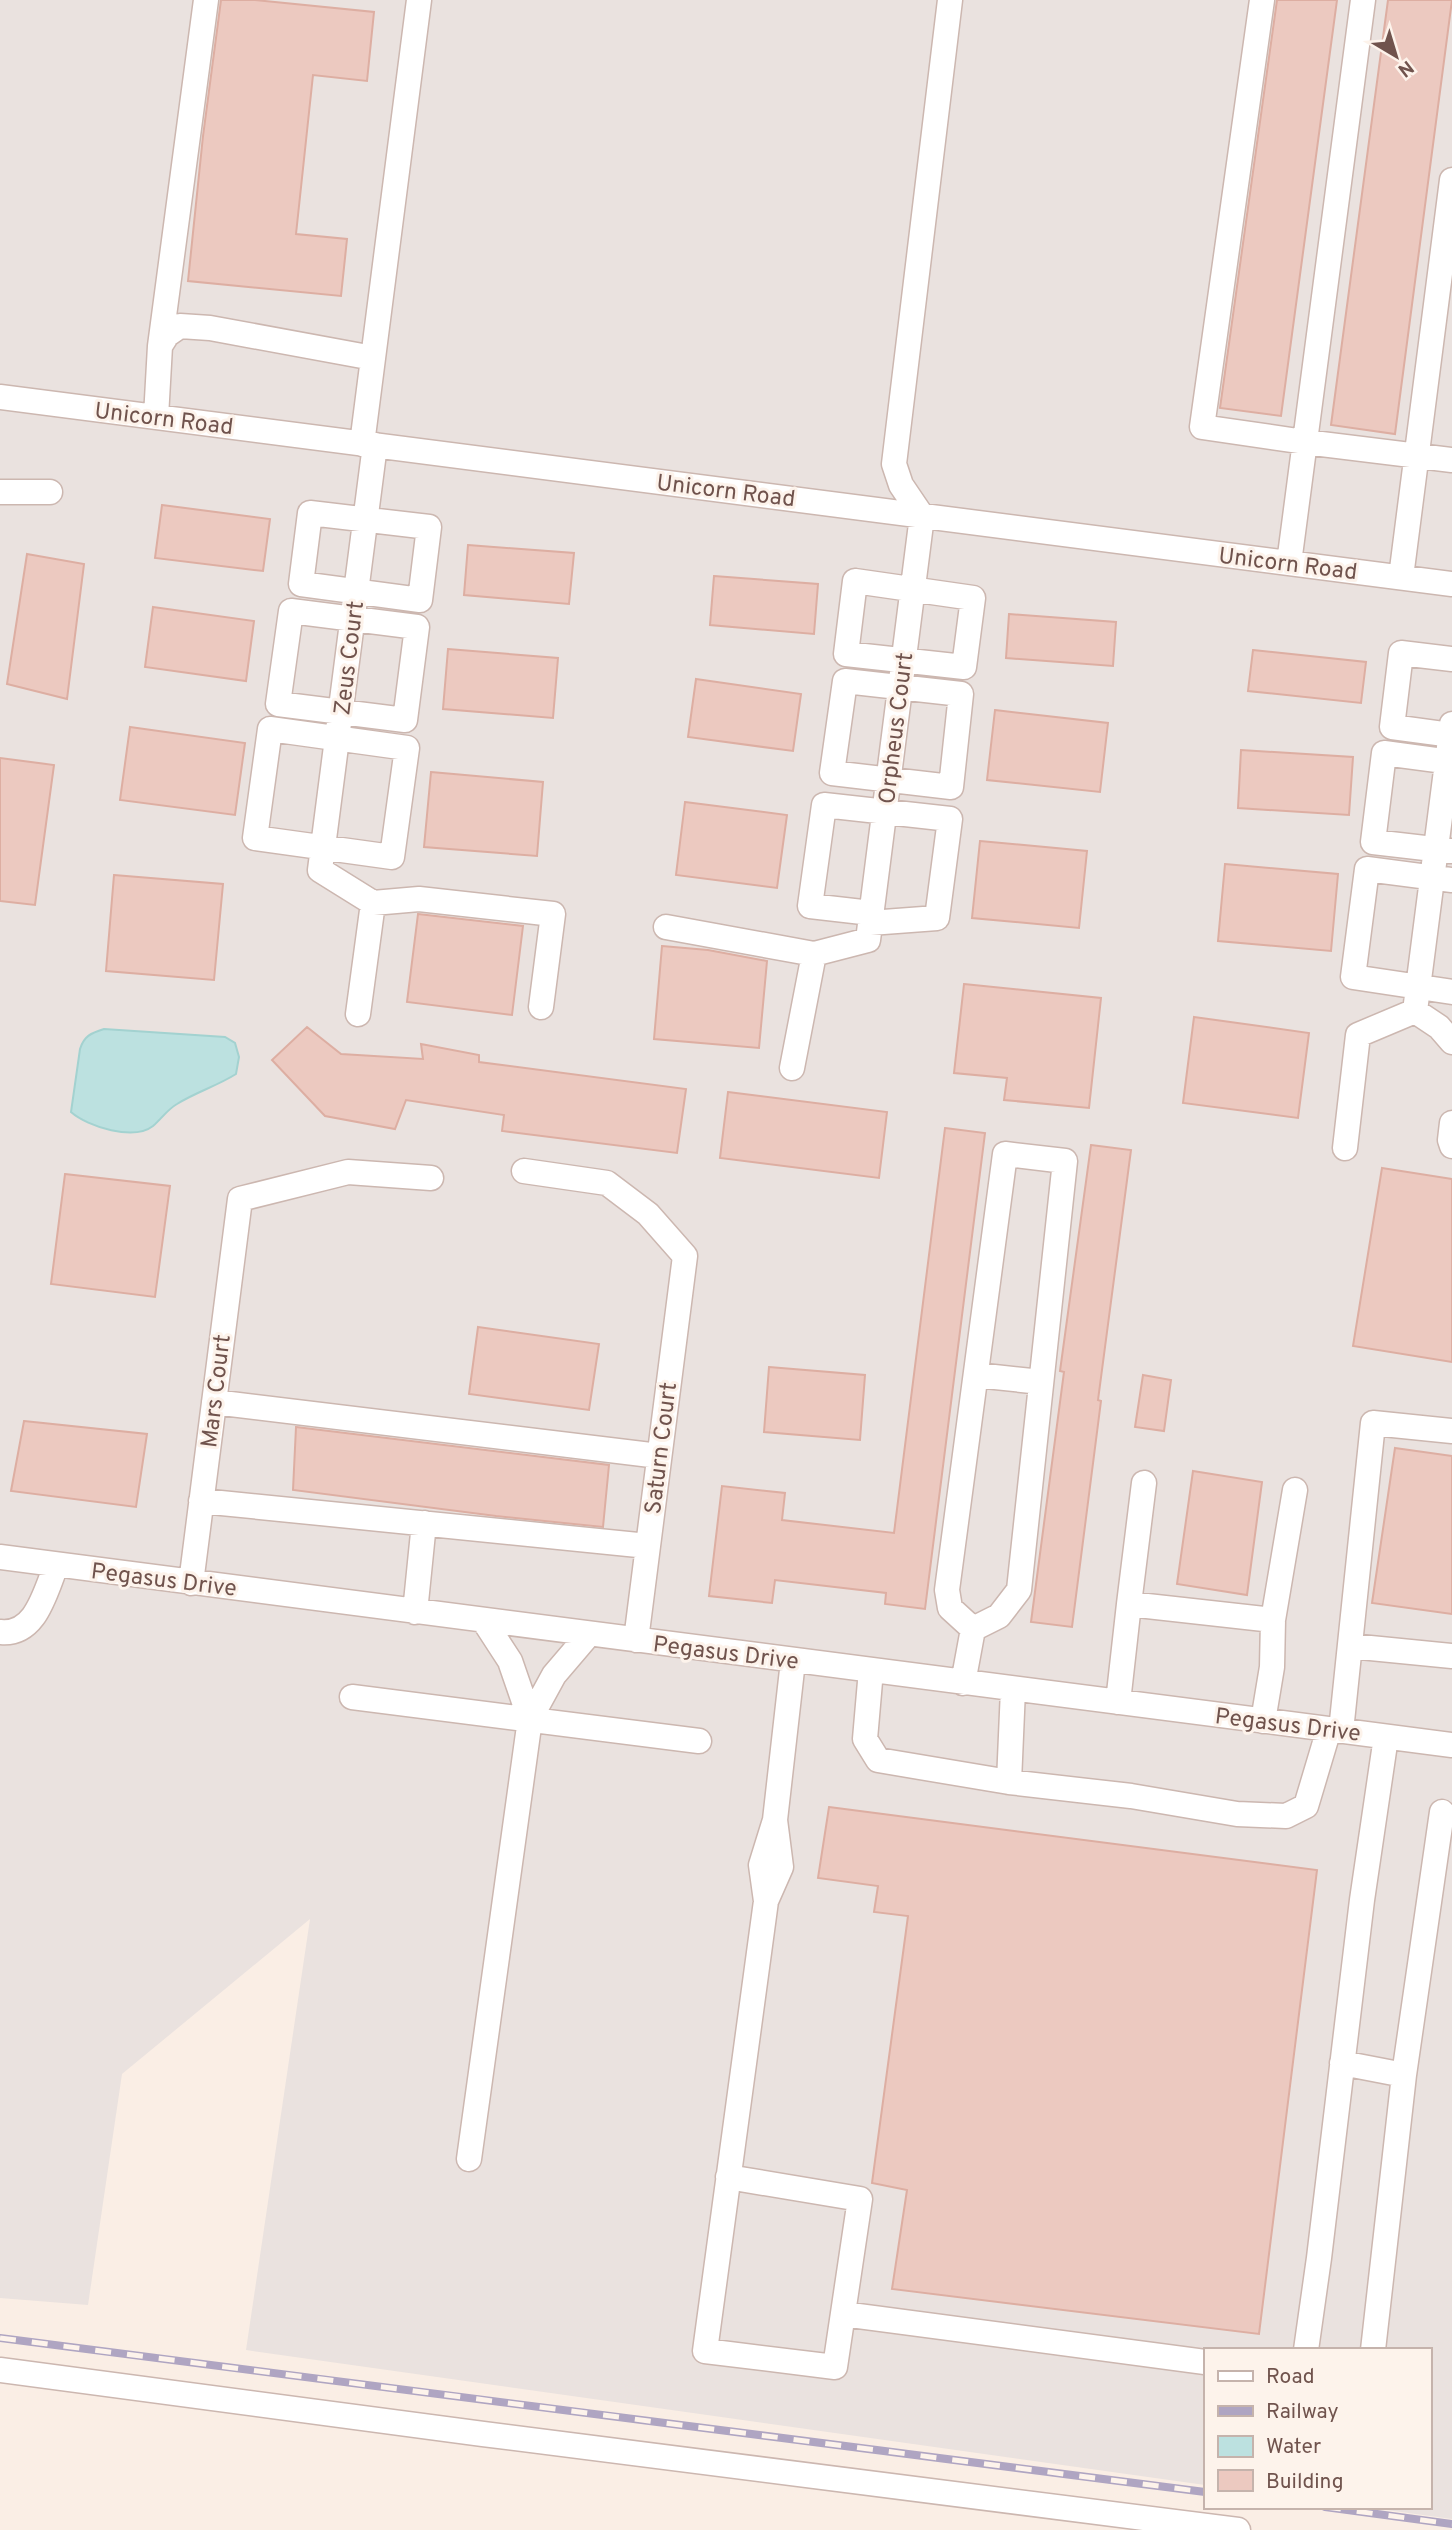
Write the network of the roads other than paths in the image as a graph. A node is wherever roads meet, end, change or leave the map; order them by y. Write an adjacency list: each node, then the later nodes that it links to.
1 (205, 0): 7 (street)
2 (419, 0): 8 (street, Zeus Court)
3 (950, 0): 17 (street)
4 (1262, 0): 11 (street)
5 (1363, 0): 11 (street)
6 (1452, 180): 13 (street)
7 (160, 346): 8 (street); 10 (street)
8 (373, 358): 12 (street, Zeus Court)
9 (0, 397): 10 (street, Unicorn Road)
10 (156, 417): 12 (street, Unicorn Road)
11 (1305, 442): 13 (street); 19 (street)
12 (369, 444): 17 (street, Unicorn Road); 18 (street, Zeus Court)
13 (1418, 456): 14 (street); 20 (street)
14 (1452, 460)
15 (0, 492): 16 (street)
16 (50, 492)
17 (922, 516): 19 (street, Unicorn Road); 22 (street, Orpheus Court)
18 (366, 519): 23 (street, Zeus Court); 23 (street); 23 (street)
19 (1289, 563): 20 (street, Unicorn Road)
20 (1402, 577): 21 (street, Unicorn Road)
21 (1452, 584)
22 (912, 589): 26 (street, Orpheus Court); 26 (street); 26 (street)
23 (356, 592): 24 (street, Zeus Court)
24 (353, 619): 28 (street, Zeus Court); 28 (street); 28 (street)
25 (1452, 659): 29 (street)
26 (903, 662): 27 (street, Orpheus Court)
27 (900, 686): 32 (street, Orpheus Court); 32 (street); 32 (street)
28 (340, 713): 30 (street, Zeus Court)
29 (1452, 731): 31 (street)
30 (337, 739): 35 (street, Zeus Court); 35 (street); 35 (street)
31 (1449, 762): 34 (street); 34 (street)
32 (888, 779): 33 (street, Orpheus Court)
33 (884, 812): 38 (street, Orpheus Court); 38 (street); 38 (street)
34 (1444, 850): 36 (street)
35 (322, 859): 37 (street)
36 (1442, 878): 42 (street); 42 (street)
37 (373, 903): 43 (street); 44 (street)
38 (870, 925): 40 (street)
39 (666, 927): 40 (street)
40 (814, 954): 46 (street)
41 (1452, 992): 42 (street)
42 (1416, 999): 45 (street); 49 (street)
43 (541, 1007)
44 (358, 1014)
45 (1448, 1032)
46 (792, 1068)
47 (1452, 1123): 48 (street)
48 (1452, 1146)
49 (1345, 1148)
50 (524, 1171): 56 (street, Saturn Court)
51 (432, 1178): 54 (street, Mars Court)
52 (975, 1375): 53 (street); 53 (street); 69 (street)
53 (1041, 1382): 69 (street)
54 (214, 1402): 56 (street); 59 (street, Mars Court)
55 (1452, 1431): 73 (street)
56 (659, 1456): 61 (street, Saturn Court)
57 (1144, 1483): 65 (street)
58 (1295, 1490): 67 (street)
59 (201, 1501): 60 (street); 64 (street, Mars Court)
60 (424, 1523): 61 (street); 66 (street)
61 (648, 1546): 72 (street, Saturn Court)
62 (0, 1557): 63 (street, Pegasus Drive)
63 (56, 1566): 64 (street, Pegasus Drive); 70 (street)
64 (191, 1583): 66 (street, Pegasus Drive)
65 (1129, 1604): 67 (street); 80 (street)
66 (415, 1612): 68 (street, Pegasus Drive)
67 (1273, 1620): 82 (street)
68 (484, 1621): 71 (street, Pegasus Drive); 81 (street)
69 (973, 1629): 77 (street)
70 (0, 1632)
71 (589, 1634): 72 (street, Pegasus Drive); 81 (street)
72 (636, 1640): 75 (street, Pegasus Drive)
73 (1350, 1646): 74 (street); 83 (street)
74 (1452, 1656)
75 (793, 1661): 76 (street, Pegasus Drive); 92 (street)
76 (871, 1671): 77 (street, Pegasus Drive); 87 (street)
77 (963, 1682): 78 (street, Pegasus Drive)
78 (1013, 1689): 80 (street, Pegasus Drive); 87 (street)
79 (352, 1698): 81 (street)
80 (1118, 1702): 82 (street, Pegasus Drive)
81 (530, 1719): 85 (street); 91 (street)
82 (1263, 1721): 83 (street, Pegasus Drive)
83 (1335, 1730): 84 (street, Pegasus Drive); 87 (street)
84 (1386, 1737): 86 (street, Pegasus Drive); 89 (street)
85 (699, 1741)
86 (1452, 1745)
87 (1009, 1782)
88 (1442, 1812): 90 (street)
89 (1342, 2063): 90 (street); 94 (street)
90 (1404, 2075): 95 (street)
91 (469, 2159)
92 (728, 2178): 93 (street); 93 (street)
93 (843, 2314): 96 (street)
94 (1306, 2348)
95 (1373, 2348)
96 (1204, 2362)
97 (0, 2370): 98 (street)
98 (1238, 2530)

